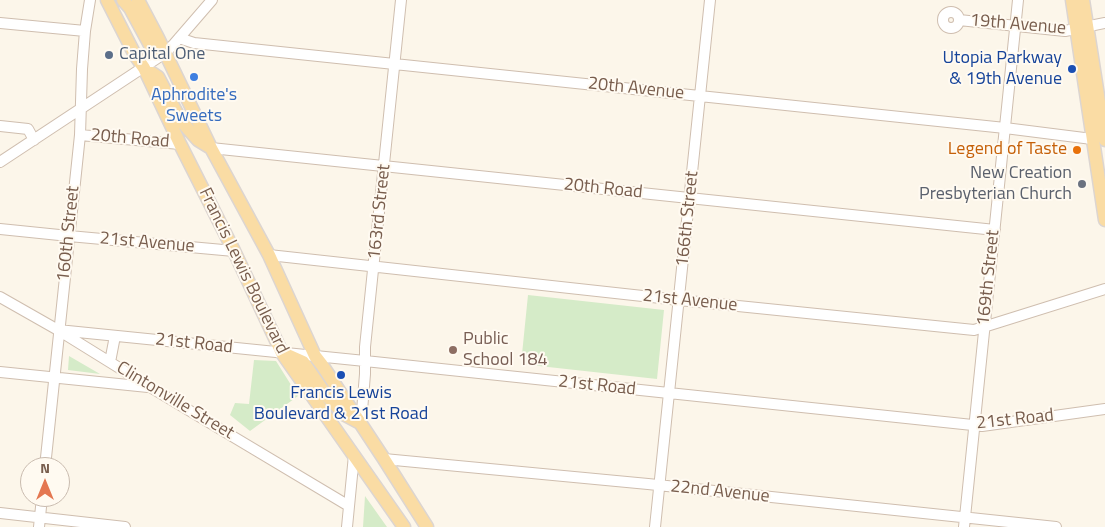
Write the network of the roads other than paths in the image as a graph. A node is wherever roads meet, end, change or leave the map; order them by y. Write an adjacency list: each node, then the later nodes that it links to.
1 (90, 0): 16 (street, 160th Street)
2 (107, 0): 20 (main road, Francis Lewis Boulevard)
3 (123, 0): 18 (main road)
4 (138, 0): 18 (main road, Francis Lewis Boulevard)
5 (212, 0): 17 (street)
6 (401, 0): 19 (street, 163rd Street)
7 (710, 0): 21 (street, 166th Street)
8 (1018, 0): 14 (street, 169th Street)
9 (1072, 0): 15 (main road)
10 (1084, 0): 15 (main road)
11 (959, 20): 14 (street, 19th Avenue)
12 (0, 23): 16 (street)
13 (1105, 23): 15 (street, 19th Avenue)
14 (1015, 26): 15 (street, 19th Avenue); 24 (street, 169th Street)
15 (1082, 27): 26 (main road)
16 (85, 31): 22 (street, 160th Street)
17 (180, 38): 18 (street); 19 (street, 20th Avenue)
18 (165, 53): 20 (street); 29 (main road, Francis Lewis Boulevard)
19 (395, 64): 21 (street, 20th Avenue); 31 (street, 163rd Street)
20 (144, 68): 22 (street); 28 (main road, Francis Lewis Boulevard); 29 (main road)
21 (700, 96): 24 (street, 20th Avenue); 32 (street, 166th Street)
22 (81, 109): 25 (street, 160th Street); 27 (street)
23 (0, 126): 27 (street)
24 (1005, 128): 26 (street, 20th Avenue); 35 (street, 169th Street)
25 (80, 135): 28 (street, 20th Road); 36 (street, 160th Street)
26 (1099, 139): 33 (main road)
27 (34, 140): 30 (street)
28 (180, 144): 37 (main road, Francis Lewis Boulevard)
29 (211, 148): 31 (street, 20th Road); 38 (main road, Francis Lewis Boulevard)
30 (0, 162)
31 (384, 166): 32 (street, 20th Road); 39 (street, 163rd Street)
32 (690, 198): 35 (street, 20th Road); 42 (street, 166th Street)
33 (1105, 220)
34 (0, 229): 36 (street, 21st Avenue)
35 (995, 230): 43 (street, 169th Street)
36 (69, 236): 37 (street, 21st Avenue); 44 (street, 160th Street)
37 (234, 251): 46 (main road, Francis Lewis Boulevard)
38 (269, 255): 39 (street, 21st Avenue); 47 (main road, Francis Lewis Boulevard)
39 (374, 266): 42 (street, 21st Avenue); 48 (street, 163rd Street)
40 (1105, 289): 43 (street, 21st Avenue)
41 (0, 297): 44 (street, Clintonville Street)
42 (679, 300): 43 (street, 21st Avenue); 53 (street, 166th Street)
43 (984, 327): 56 (street, 169th Street)
44 (58, 330): 45 (street, 21st Road); 49 (street, Clintonville Street); 51 (street, 160th Street)
45 (115, 336): 46 (street, 21st Road); 49 (street)
46 (282, 353): 47 (street, 21st Road); 55 (main road); 57 (main road, Francis Lewis Boulevard)
47 (315, 356): 48 (street, 21st Road); 55 (main road, Francis Lewis Boulevard)
48 (365, 361): 53 (street, 21st Road); 55 (street, 163rd Street)
49 (110, 362): 52 (street, Clintonville Street)
50 (0, 372): 51 (street)
51 (54, 378): 52 (street); 58 (street, 160th Street)
52 (150, 387): 61 (street, Clintonville Street)
53 (669, 394): 56 (street, 21st Road); 60 (street, 166th Street)
54 (1105, 409): 56 (street, 21st Road)
55 (361, 423): 59 (main road, Francis Lewis Boulevard)
56 (974, 425): 65 (street, 169th Street)
57 (354, 455): 61 (street); 68 (main road, Francis Lewis Boulevard)
58 (46, 457)
59 (384, 459): 60 (street, 22nd Avenue); 69 (main road, Francis Lewis Boulevard)
60 (660, 485): 65 (street, 22nd Avenue); 70 (street, 166th Street)
61 (349, 506): 67 (street)
62 (41, 507): 64 (street)
63 (0, 513): 64 (street)
64 (39, 522): 66 (street)
65 (964, 522): 71 (street, 22nd Avenue)
66 (125, 527)
67 (347, 527)
68 (404, 527)
69 (427, 527)
70 (655, 527)
71 (1056, 527)

